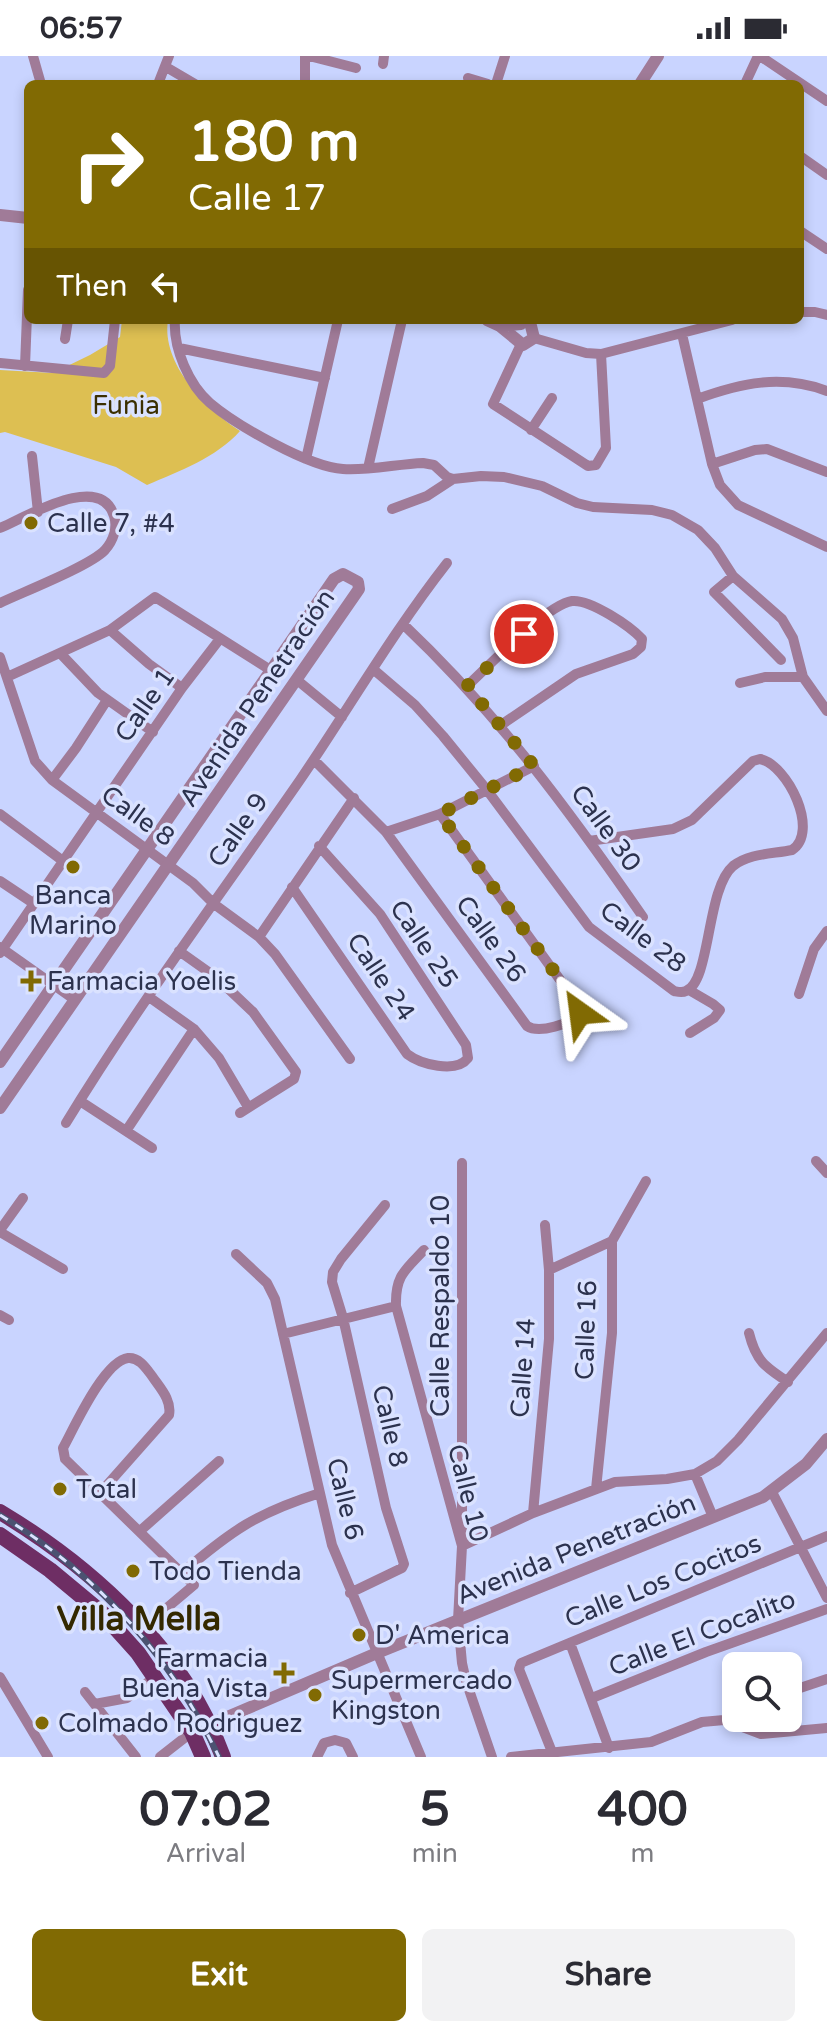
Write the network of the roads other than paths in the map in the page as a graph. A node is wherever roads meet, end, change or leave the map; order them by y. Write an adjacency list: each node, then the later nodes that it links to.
1 (33, 56): 10 (street)
2 (307, 56): 8 (street); 12 (street)
3 (505, 56): 14 (street)
4 (658, 56): 15 (street)
5 (668, 56): 16 (street)
6 (759, 56): 17 (street); 18 (street)
7 (167, 62): 11 (street)
8 (356, 68)
9 (468, 78): 13 (street)
10 (40, 80)
11 (190, 80)
12 (305, 80)
13 (475, 80)
14 (497, 80)
15 (643, 80)
16 (653, 80)
17 (747, 80)
18 (795, 80)
19 (804, 86): 20 (street)
20 (827, 101)
21 (804, 159): 22 (street)
22 (827, 175)
23 (0, 215): 24 (street)
24 (24, 218)
25 (804, 234): 26 (street)
26 (827, 249)
27 (804, 312): 28 (street)
28 (827, 315)
29 (27, 324): 45 (street)
30 (67, 324): 40 (street)
31 (115, 324): 45 (street)
32 (176, 324): 42 (street)
33 (337, 324): 46 (street)
34 (401, 324): 54 (street)
35 (496, 324): 38 (street)
36 (716, 324): 39 (street)
37 (527, 325): 38 (street); 41 (street); 41 (street); 43 (street)
38 (500, 326): 41 (street)
39 (682, 334): 43 (street); 49 (street)
40 (65, 339)
41 (518, 341): 50 (street)
42 (179, 348): 46 (street); 52 (street)
43 (601, 354): 50 (street)
44 (0, 363): 45 (street)
45 (25, 366)
46 (325, 378): 52 (street)
47 (827, 391): 49 (street)
48 (552, 398): 50 (street)
49 (697, 399): 53 (street)
50 (531, 430)
51 (32, 456): 58 (street)
52 (306, 459): 54 (street)
53 (712, 464): 55 (street); 60 (street)
54 (368, 468): 56 (street)
55 (827, 472)
56 (453, 479): 57 (street); 62 (street)
57 (392, 509)
58 (38, 512): 59 (street); 63 (street)
59 (0, 528)
60 (827, 547)
61 (447, 563): 64 (street, Calle 9)
62 (733, 576): 69 (street); 73 (street)
63 (0, 603)
64 (403, 624): 70 (street, Calle 9); 76 (street, Calle 30)
65 (110, 630): 66 (street); 67 (street); 77 (street)
66 (219, 640): 71 (street); 77 (street, Calle 1)
67 (60, 653): 72 (street); 78 (street)
68 (0, 657): 72 (street, Calle 8)
69 (781, 660)
70 (373, 669): 80 (street, Calle 9); 86 (street, Calle 28)
71 (272, 671): 74 (street, Avenida Penetración); 94 (street, Avenida Penetración)
72 (7, 677): 85 (street, Calle 8)
73 (803, 677): 75 (street); 79 (street)
74 (297, 680): 80 (street); 96 (street, Avenida Penetración)
75 (740, 683)
76 (467, 686): 81 (street, Calle 30); 81 (street)
77 (182, 688): 82 (street, Calle 1)
78 (107, 700): 82 (street); 85 (street)
79 (827, 711)
80 (342, 717): 83 (street, Calle 9)
81 (501, 725): 84 (street, Calle 30)
82 (153, 732): 88 (street, Calle 1)
83 (314, 760): 87 (street, Calle 26); 100 (street, Calle 9)
84 (534, 766): 86 (street); 92 (street, Calle 30)
85 (52, 780): 88 (street, Calle 8)
86 (487, 790): 90 (street); 107 (street, Calle 28)
87 (354, 798): 91 (street, Calle 26); 93 (street)
88 (96, 813): 94 (street, Calle 8); 95 (street, Calle 1)
89 (0, 814): 95 (street)
90 (440, 814): 91 (street); 91 (street, Calle 26)
91 (386, 832)
92 (589, 841): 101 (street, Calle 30); 107 (street, Calle 28)
93 (319, 846): 98 (street); 115 (street, Calle 25)
94 (148, 849): 96 (street, Calle 8); 106 (street, Avenida Penetración)
95 (63, 861): 99 (street, Calle 1)
96 (169, 866): 100 (street, Calle 8); 110 (street, Avenida Penetración)
97 (0, 881): 99 (street)
98 (292, 887): 103 (street); 115 (street, Calle 24)
99 (33, 903): 104 (street, Calle 1)
100 (214, 904): 103 (street, Calle 8); 105 (street, Calle 9)
101 (643, 917)
102 (827, 931): 108 (street)
103 (259, 937): 113 (street, Calle 8)
104 (1, 950): 106 (street)
105 (179, 951): 109 (street, Calle 9); 111 (street)
106 (54, 985): 110 (street); 114 (street, Avenida Penetración)
107 (689, 990): 112 (street)
108 (799, 994)
109 (149, 997): 111 (street); 116 (street, Calle 9)
110 (75, 1000): 117 (street, Avenida Penetración)
111 (194, 1029): 119 (street)
112 (690, 1033)
113 (350, 1059)
114 (0, 1062)
115 (451, 1067)
116 (80, 1101): 118 (street, Calle 9); 119 (street)
117 (0, 1108)
118 (66, 1123)
119 (126, 1131): 120 (street)
120 (152, 1148)
121 (816, 1161): 123 (street)
122 (462, 1163): 153 (street, Calle Respaldo 10)
123 (827, 1173)
124 (646, 1181): 129 (street, Calle 16)
125 (23, 1198): 128 (street)
126 (385, 1205): 135 (street, Calle 8)
127 (545, 1225): 133 (street, Calle 14)
128 (0, 1231): 132 (street)
129 (612, 1241): 133 (street); 143 (street, Calle 16)
130 (424, 1250): 134 (street, Calle 10)
131 (236, 1254): 138 (street, Calle 6)
132 (63, 1269)
133 (549, 1270): 148 (street, Calle 14)
134 (396, 1306): 135 (street); 153 (street, Calle 10)
135 (343, 1318): 138 (street); 156 (street, Calle 8)
136 (749, 1333): 139 (street)
137 (827, 1333): 139 (street)
138 (283, 1334): 146 (street, Calle 6)
139 (788, 1382): 142 (street)
140 (827, 1439): 144 (street, Avenida Penetración)
141 (219, 1461): 150 (street)
142 (695, 1474): 143 (street); 149 (street)
143 (596, 1489): 148 (street)
144 (772, 1492): 149 (street, Avenida Penetración); 154 (street)
145 (100, 1493): 145 (street); 150 (street)
146 (320, 1493): 155 (street); 156 (street, Calle 6)
147 (0, 1512): 160 (main road)
148 (533, 1513): 153 (street)
149 (713, 1517): 159 (street, Avenida Penetración)
150 (140, 1531): 155 (street)
151 (0, 1535): 164 (main road)
152 (827, 1536): 154 (street, Calle Los Cocitos)
153 (462, 1546): 159 (street, Calle 10)
154 (801, 1547): 157 (street); 161 (street, Calle Los Cocitos)
155 (182, 1573): 160 (street)
156 (350, 1593): 162 (street, Calle 6)
157 (827, 1598)
158 (827, 1609): 168 (street, Calle El Cocalito)
159 (458, 1620): 162 (street, Avenida Penetración); 188 (street, Calle 10)
160 (143, 1628): 171 (main road)
161 (570, 1643): 168 (street); 178 (street, Calle Los Cocitos)
162 (377, 1653): 171 (street, Avenida Penetración); 187 (street, Calle 6)
163 (0, 1677): 180 (street)
164 (155, 1677): 169 (street); 174 (main road)
165 (827, 1679): 166 (street)
166 (802, 1687)
167 (85, 1692): 169 (street)
168 (592, 1698): 177 (street)
169 (95, 1704): 181 (street)
170 (722, 1720): 177 (street)
171 (211, 1723): 174 (street, Avenida Penetración); 184 (main road)
172 (827, 1728): 173 (street)
173 (802, 1730)
174 (192, 1732): 182 (street); 183 (main road)
175 (756, 1732): 176 (street)
176 (783, 1732)
177 (609, 1748): 179 (street)
178 (552, 1752): 179 (street); 189 (street)
179 (582, 1754)
180 (48, 1757)
181 (136, 1757)
182 (160, 1757)
183 (203, 1757)
184 (223, 1757)
185 (317, 1757): 186 (street)
186 (353, 1757)
187 (421, 1757)
188 (492, 1757)
189 (511, 1757)

